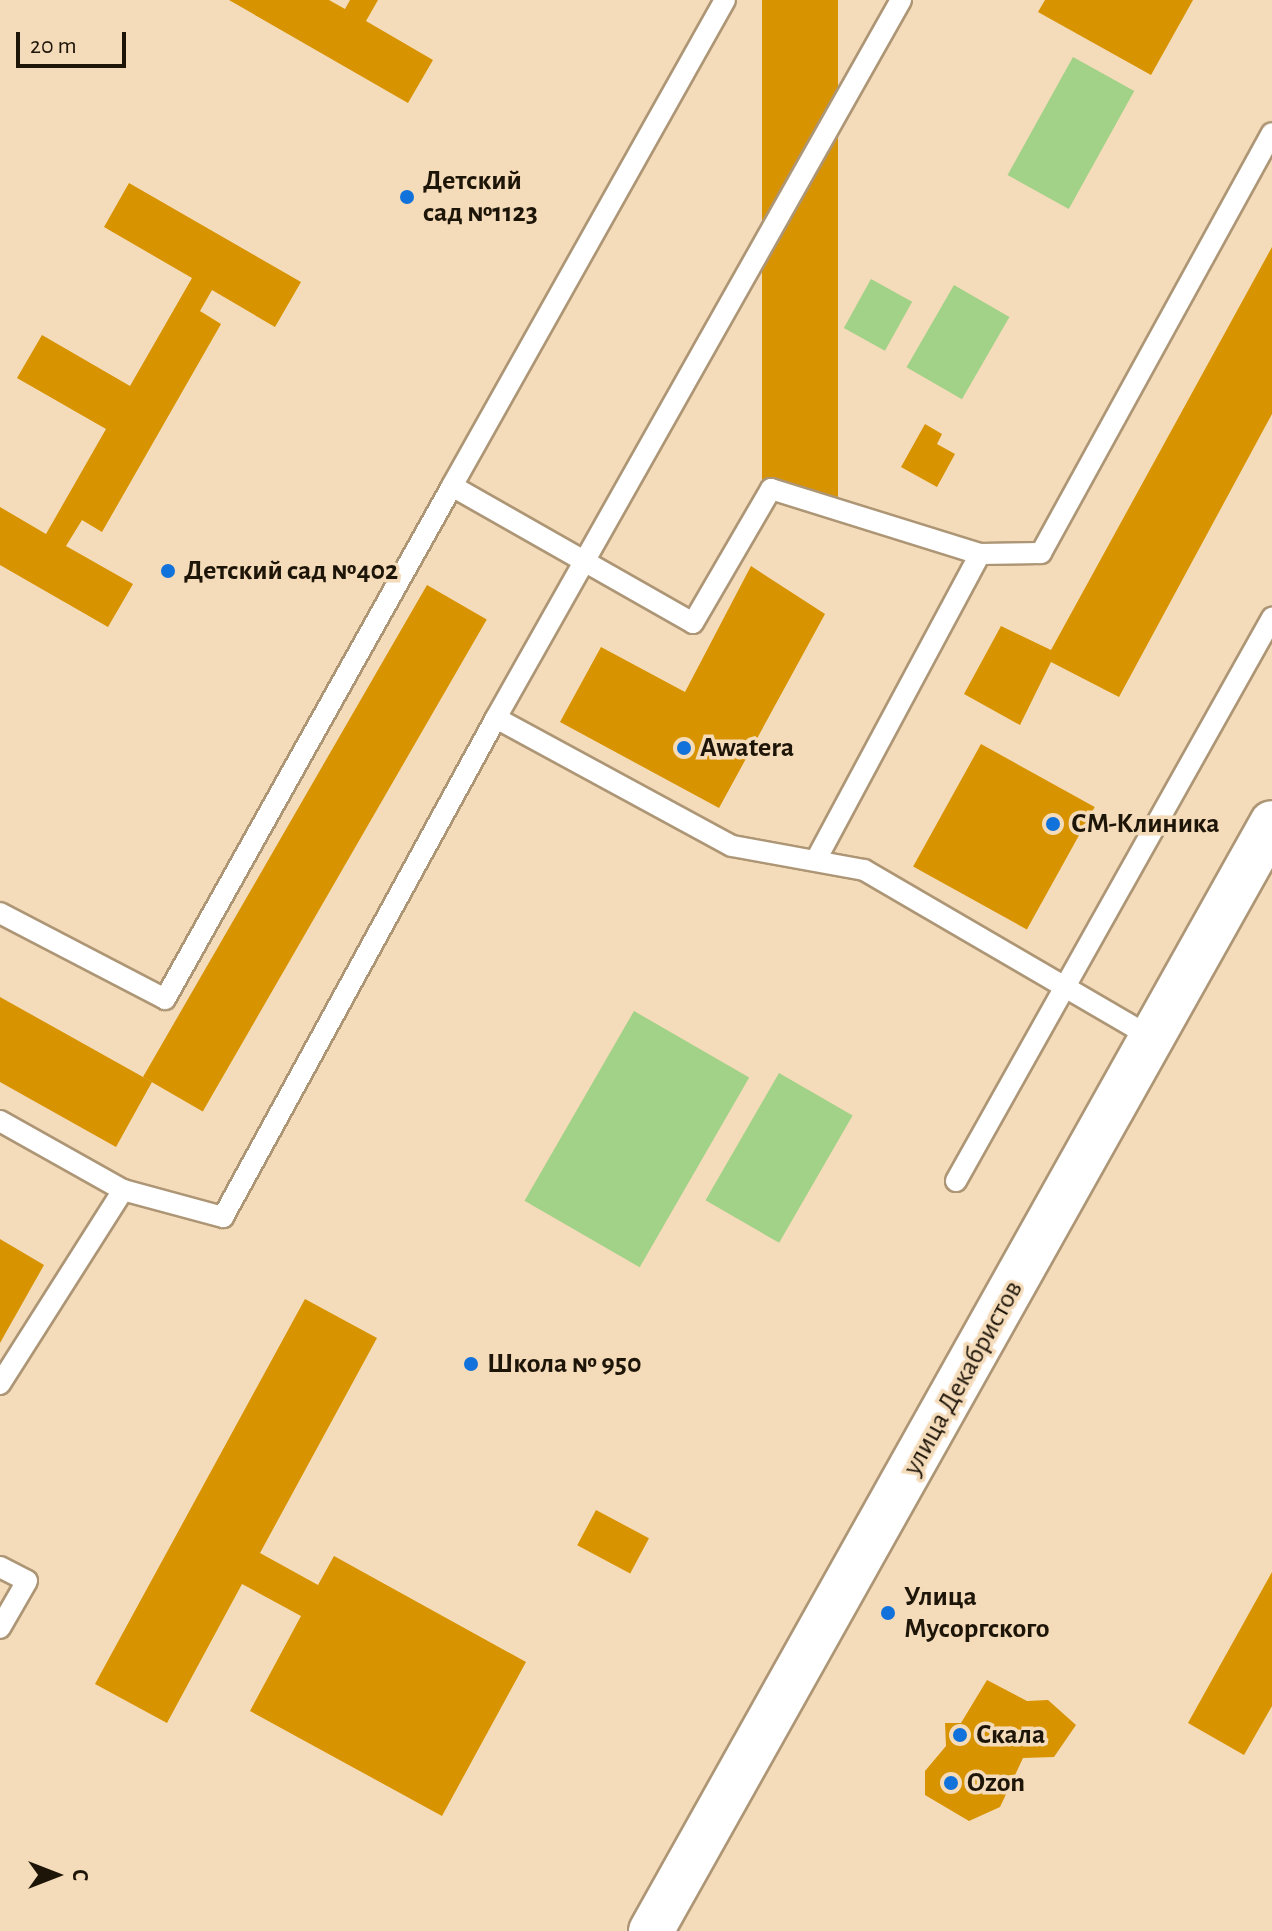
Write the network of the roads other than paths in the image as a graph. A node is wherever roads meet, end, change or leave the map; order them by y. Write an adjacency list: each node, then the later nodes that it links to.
1 (725, 0): 4 (lane)
2 (901, 0): 6 (lane)
3 (1272, 133): 5 (lane)
4 (452, 486): 6 (lane); 11 (lane)
5 (980, 554): 6 (lane); 10 (lane)
6 (583, 562): 8 (lane)
7 (1272, 618): 12 (lane)
8 (496, 718): 10 (lane); 16 (lane)
9 (1272, 823): 13 (main road, улица Декабристов)
10 (817, 858): 12 (lane)
11 (0, 913)
12 (1066, 992): 13 (lane); 15 (lane)
13 (1151, 1037): 20 (main road, улица Декабристов)
14 (0, 1121): 16 (lane)
15 (956, 1181)
16 (123, 1190): 17 (lane)
17 (0, 1384)
18 (0, 1567): 19 (lane)
19 (0, 1628)
20 (651, 1931)

